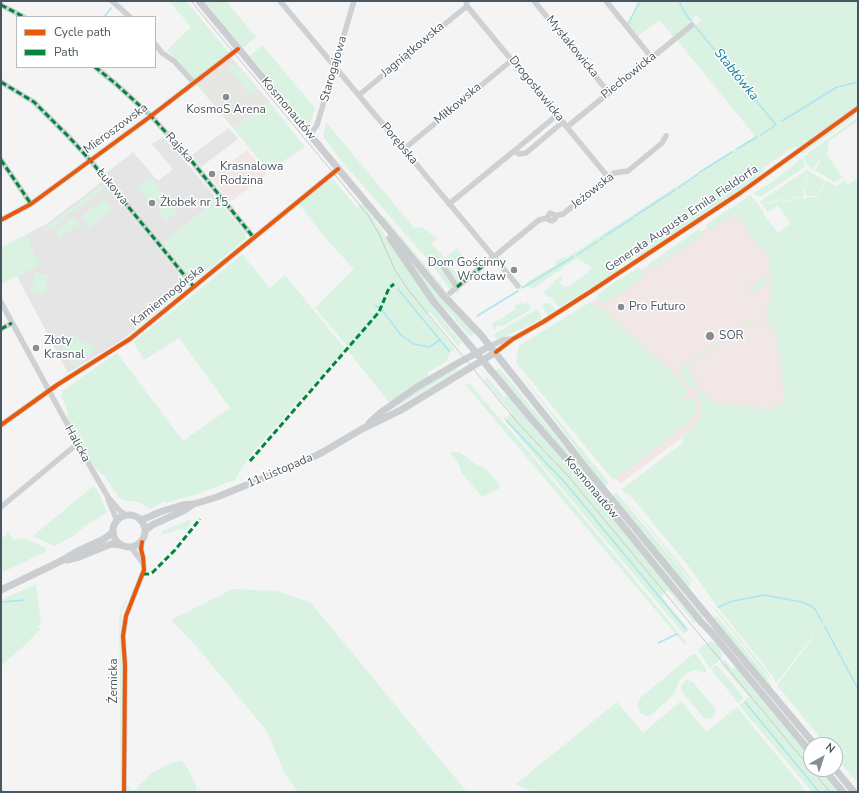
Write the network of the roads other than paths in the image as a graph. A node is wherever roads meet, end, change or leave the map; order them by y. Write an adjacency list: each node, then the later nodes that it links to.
1 (112, 1): 10 (street)
2 (199, 1): 13 (main road, Kosmonautów)
3 (280, 1): 16 (street, Porębska)
4 (354, 1): 16 (street, Starogajowa)
5 (534, 1): 20 (street, Mysłakowicka)
6 (606, 1): 14 (street)
7 (466, 3): 15 (street, Drogosławicka); 21 (street, Jagniątkowska)
8 (1, 5): 9 (street)
9 (22, 16)
10 (129, 16)
11 (692, 25): 14 (street, Piechowicka)
12 (156, 45): 19 (street)
13 (238, 49): 19 (street, Mieroszowska); 27 (main road, Kosmonautów)
14 (652, 58): 20 (street, Piechowicka)
15 (512, 60): 23 (street, Drogosławicka); 29 (street, Miłkowska)
16 (335, 66): 21 (street, Porębska); 27 (street, Starogajowa)
17 (96, 68): 24 (street, Rajska)
18 (1, 82): 32 (street, Łukowa)
19 (194, 83): 24 (street, Mieroszowska)
20 (609, 92): 26 (street, Piechowicka)
21 (358, 95): 29 (street, Porębska)
22 (858, 108): 49 (street, Generała Augusta Emila Fieldorfa)
23 (557, 115): 25 (street, Drogosławicka); 30 (street)
24 (150, 116): 32 (street, Mieroszowska); 39 (street, Rajska)
25 (563, 122): 26 (street, Drogosławicka); 30 (street)
26 (567, 127): 34 (street, Drogosławicka)
27 (310, 135): 33 (main road, Kosmonautów)
28 (666, 136): 34 (street, Jeżowska)
29 (404, 149): 36 (street, Porębska)
30 (514, 151): 36 (street)
31 (1, 160): 35 (street)
32 (90, 160): 35 (street, Mieroszowska); 43 (street, Łukowa)
33 (338, 169): 37 (main road, Kosmonautów); 39 (street, Kamiennogórska)
34 (608, 177): 40 (street, Jeżowska)
35 (31, 204): 38 (street, Mieroszowska)
36 (449, 204): 40 (street, Porębska)
37 (378, 217): 50 (main road, Kosmonautów); 52 (main road, Kosmonautów)
38 (1, 220)
39 (254, 238): 43 (street, Kamiennogórska)
40 (493, 258): 42 (street, Porębska); 44 (street, Jeżowska)
41 (440, 262): 44 (street)
42 (518, 286)
43 (194, 287): 54 (street, Kamiennogórska)
44 (457, 287): 45 (street, Jeżowska)
45 (450, 293)
46 (1, 302): 47 (street, Halicka)
47 (12, 322): 48 (street); 54 (street, Halicka)
48 (1, 329)
49 (512, 339): 50 (street, Generała Augusta Emila Fieldorfa); 51 (street, Generała Augusta Emila Fieldorfa)
50 (490, 346): 51 (main road, Kosmonautów); 52 (main road, 11 Listopada)
51 (496, 352): 53 (main road, 11 Listopada); 72 (main road, Kosmonautów)
52 (476, 353): 53 (main road, Kosmonautów); 56 (main road, 11 Listopada)
53 (483, 361): 56 (main road, 11 Listopada); 73 (main road, Kosmonautów)
54 (48, 391): 55 (street, Kamiennogórska); 57 (street, Halicka)
55 (1, 425)
56 (362, 429): 59 (main road, 11 Listopada)
57 (77, 444): 58 (street, Halicka); 60 (street)
58 (108, 496): 61 (street, Halicka); 63 (street, Halicka)
59 (194, 504): 62 (main road, 11 Listopada); 64 (main road, 11 Listopada)
60 (1, 507)
61 (126, 515): 62 (main road); 63 (main road)
62 (140, 519): 64 (main road)
63 (117, 521): 65 (main road)
64 (146, 530): 66 (main road)
65 (113, 532): 67 (main road); 69 (main road)
66 (142, 542): 68 (main road); 70 (street)
67 (121, 545): 68 (main road); 69 (main road)
68 (131, 548): 70 (street)
69 (61, 561): 71 (main road)
70 (143, 564): 76 (street, Żernicka)
71 (1, 590)
72 (808, 737)
73 (803, 743)
74 (831, 777): 77 (main road)
75 (842, 777): 78 (main road)
76 (124, 792)
77 (843, 792)
78 (856, 792)

